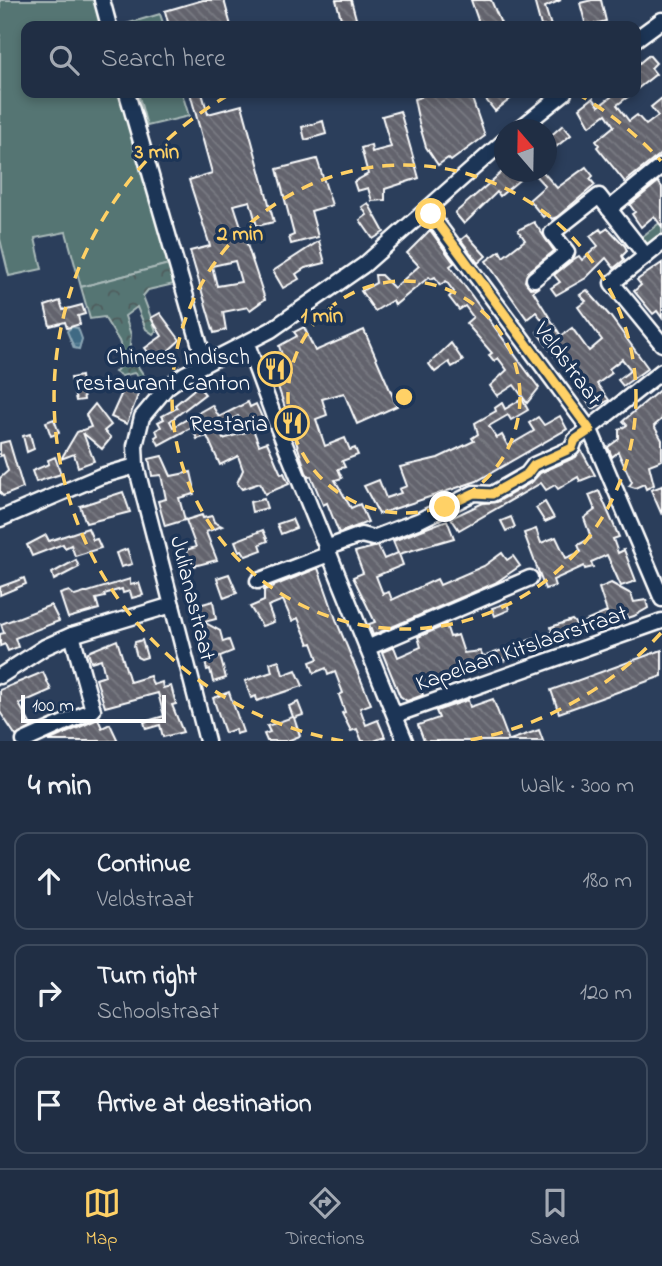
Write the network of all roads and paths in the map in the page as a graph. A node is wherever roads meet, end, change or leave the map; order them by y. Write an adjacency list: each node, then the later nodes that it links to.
1 (102, 0): 3 (street)
2 (662, 20): 4 (street)
3 (108, 21)
4 (641, 35)
5 (128, 98): 17 (street)
6 (558, 98): 7 (street)
7 (532, 119)
8 (494, 151): 11 (street, Julianastraat)
9 (662, 166): 10 (street)
10 (606, 206): 13 (street); 14 (street)
11 (427, 210): 15 (street, Julianastraat); 19 (street, Veldstraat)
12 (662, 243): 13 (street)
13 (646, 256): 16 (street)
14 (534, 279)
15 (247, 344): 17 (street, Julianastraat); 22 (street)
16 (662, 344)
17 (205, 363): 20 (street, Julianastraat)
18 (662, 371): 19 (street)
19 (590, 430): 22 (street); 25 (street, Veldstraat)
20 (136, 466): 21 (street); 26 (street, Julianastraat)
21 (0, 519)
22 (327, 551): 24 (street); 29 (street)
23 (530, 578): 29 (street)
24 (258, 581)
25 (662, 599)
26 (172, 605): 28 (street); 33 (street, Julianastraat)
27 (662, 621): 31 (street, Kapelaan Kitslaarstraat)
28 (72, 635): 30 (street); 32 (street)
29 (367, 648): 31 (street)
30 (0, 676)
31 (395, 715): 34 (street)
32 (24, 741)
33 (207, 741)
34 (405, 741)

